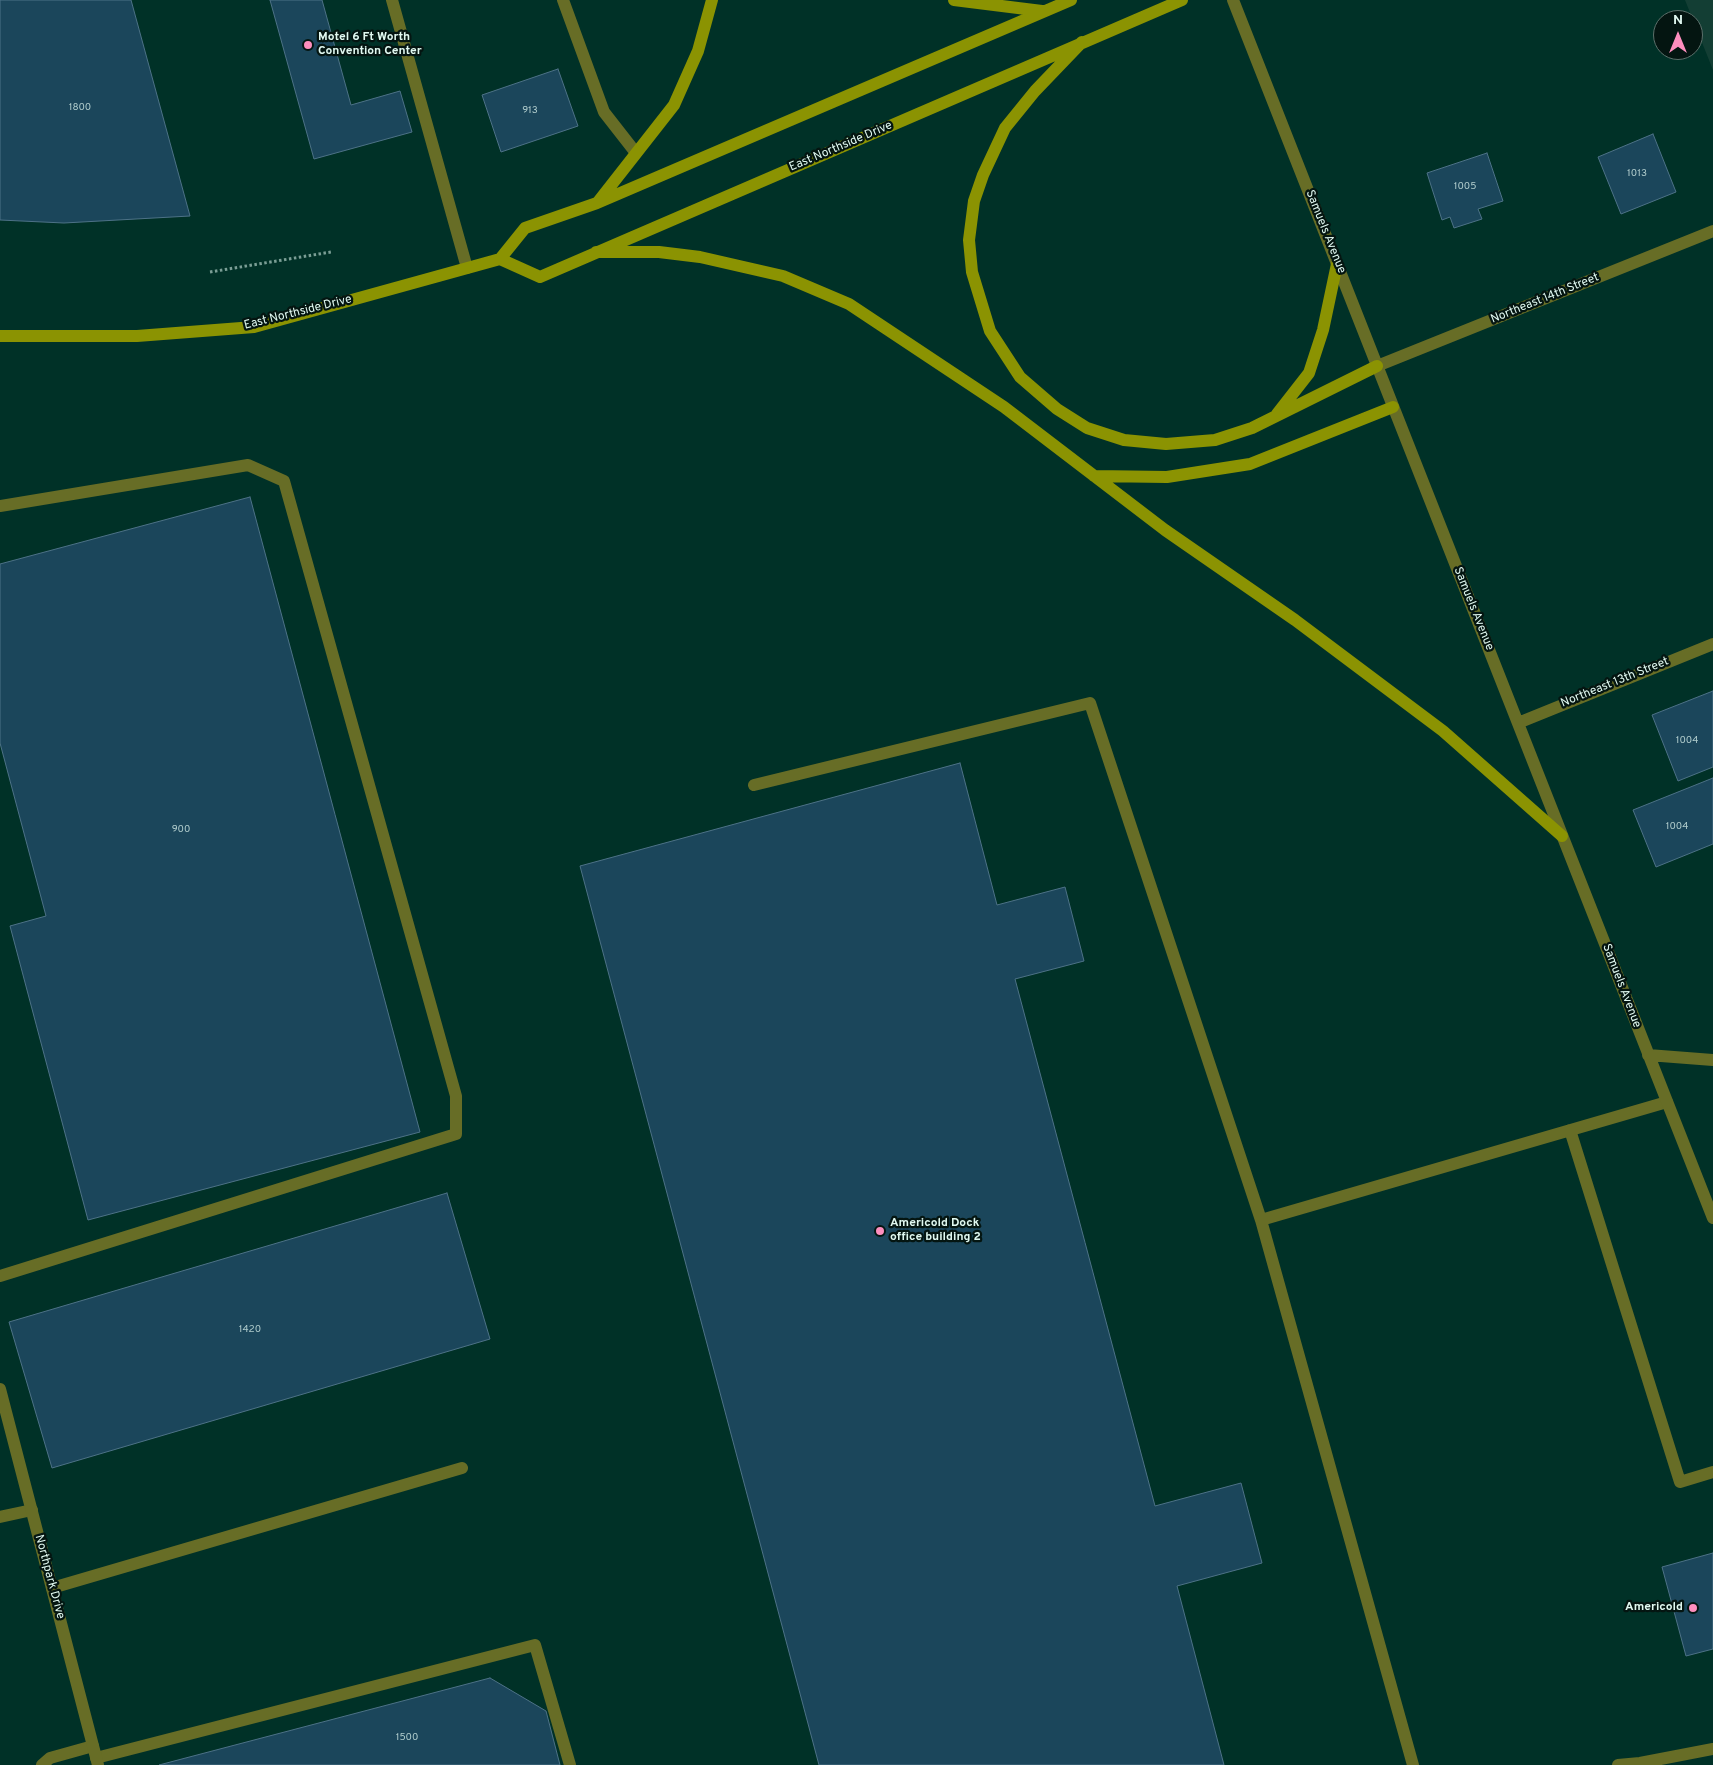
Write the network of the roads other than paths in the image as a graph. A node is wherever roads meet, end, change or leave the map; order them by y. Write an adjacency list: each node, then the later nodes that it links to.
1 (392, 0): 16 (street)
2 (563, 0): 10 (street)
3 (712, 0): 10 (street)
4 (954, 0): 8 (street)
5 (1071, 0): 8 (street)
6 (1182, 0): 9 (street, East Northside Drive)
7 (1233, 0): 15 (street, Samuels Avenue)
8 (1045, 11): 11 (street)
9 (1082, 42): 13 (street, East Northside Drive); 20 (street)
10 (636, 153): 11 (street)
11 (597, 203): 14 (street)
12 (1713, 231): 18 (street, Northeast 14th Street)
13 (596, 252): 14 (street, East Northside Drive); 21 (street)
14 (500, 259): 16 (street, East Northside Drive)
15 (1337, 264): 18 (street, Samuels Avenue); 20 (street)
16 (467, 268): 17 (street, East Northside Drive)
17 (0, 336)
18 (1377, 366): 19 (street, Samuels Avenue); 20 (street)
19 (1393, 406): 21 (street); 24 (street, Samuels Avenue)
20 (1275, 417)
21 (1094, 476): 26 (street)
22 (0, 506): 33 (street)
23 (1713, 644): 24 (street, Northeast 13th Street)
24 (1518, 723): 26 (street, Samuels Avenue)
25 (754, 785): 32 (street)
26 (1562, 836): 27 (street, Samuels Avenue)
27 (1648, 1055): 28 (street); 29 (street, Samuels Avenue)
28 (1713, 1060)
29 (1667, 1102): 30 (street); 31 (street, Samuels Avenue)
30 (1570, 1130): 32 (street); 36 (street)
31 (1713, 1218)
32 (1261, 1220): 44 (street)
33 (0, 1276)
34 (0, 1389): 37 (street, Northpark Drive)
35 (462, 1468): 39 (street)
36 (1713, 1472)
37 (32, 1510): 38 (street); 39 (street, Northpark Drive)
38 (0, 1517)
39 (52, 1588): 41 (street, Northpark Drive)
40 (1713, 1749): 45 (street)
41 (96, 1756): 42 (street); 43 (street)
42 (42, 1765)
43 (570, 1765)
44 (1413, 1765)
45 (1618, 1765)

